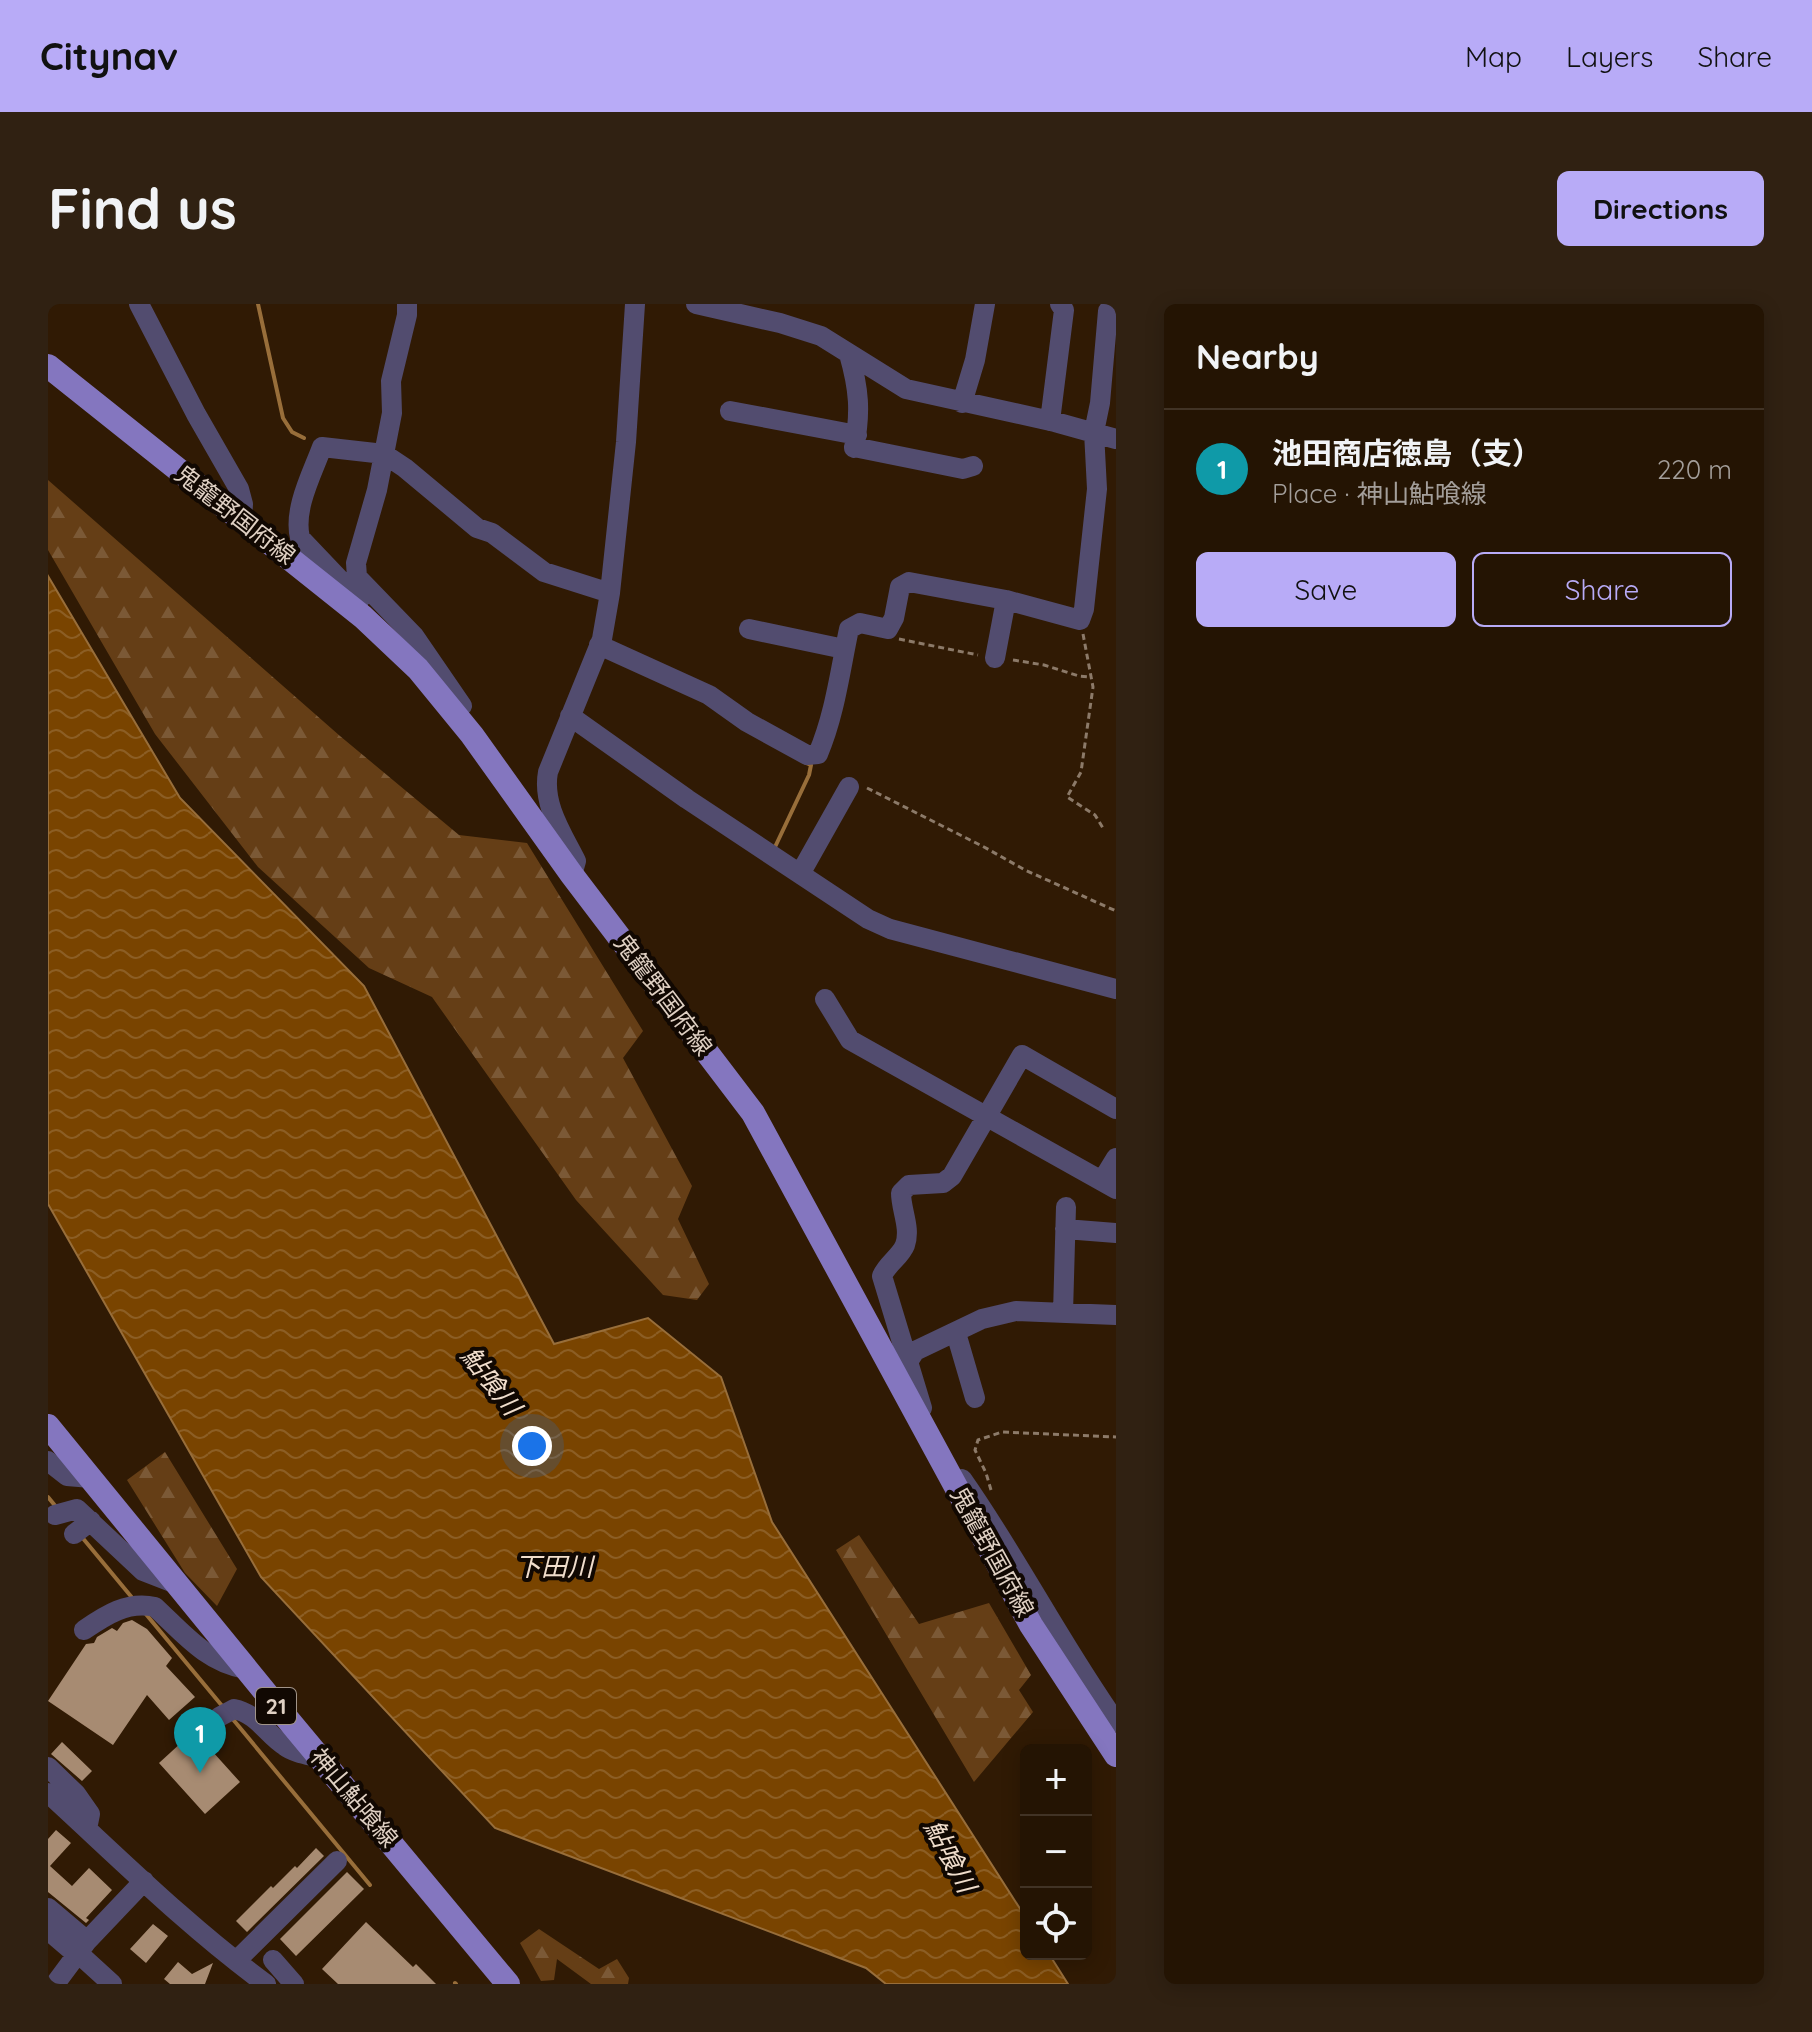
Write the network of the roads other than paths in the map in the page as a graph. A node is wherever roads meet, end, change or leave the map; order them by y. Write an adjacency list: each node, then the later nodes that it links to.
1 (139, 304): 19 (street)
2 (407, 304): 17 (street)
3 (635, 304): 20 (street)
4 (696, 304): 8 (street)
5 (985, 304): 11 (street)
6 (1060, 304): 13 (street)
7 (1108, 311): 10 (street)
8 (849, 354): 11 (street); 16 (street)
9 (48, 366): 19 (main road, 鬼籠野国府線)
10 (1109, 370): 14 (street)
11 (962, 403): 13 (street)
12 (730, 411): 16 (street)
13 (1050, 421): 14 (street)
14 (1094, 432): 15 (street); 21 (street)
15 (1116, 439)
16 (854, 447): 18 (street)
17 (384, 454): 20 (street); 22 (street); 28 (street)
18 (973, 466)
19 (242, 521): 22 (main road, 鬼籠野国府線)
20 (610, 593): 24 (street)
21 (1006, 600): 25 (street); 26 (street)
22 (356, 612): 28 (main road, 鬼籠野国府線)
23 (749, 629): 25 (street)
24 (599, 645): 25 (street); 27 (street)
25 (844, 649)
26 (995, 658)
27 (570, 716): 30 (street); 31 (street)
28 (476, 740): 31 (main road, 鬼籠野国府線)
29 (854, 786): 30 (street)
30 (800, 874): 32 (street)
31 (572, 875): 47 (main road, 鬼籠野国府線)
32 (1116, 989)
33 (825, 999): 35 (street)
34 (1116, 1109): 35 (street)
35 (987, 1117): 37 (street); 44 (street)
36 (1116, 1158): 37 (street)
37 (1109, 1185)
38 (1066, 1207): 39 (street)
39 (1065, 1229): 40 (street); 41 (street)
40 (1116, 1233)
41 (1063, 1313): 42 (street); 43 (street)
42 (1116, 1315)
43 (956, 1333): 44 (street); 45 (street)
44 (908, 1362): 47 (street)
45 (975, 1398)
46 (48, 1426): 49 (main road, 神山鮎喰線 / 21)
47 (930, 1439): 55 (street); 56 (main road, 鬼籠野国府線)
48 (48, 1461): 49 (street)
49 (91, 1478): 51 (main road, 神山鮎喰線 / 21)
50 (55, 1515): 51 (street)
51 (179, 1585): 53 (main road, 神山鮎喰線 / 21)
52 (84, 1630): 53 (street)
53 (246, 1669): 57 (main road, 神山鮎喰線 / 21)
54 (227, 1713): 57 (street)
55 (1116, 1722)
56 (1116, 1755)
57 (321, 1758): 72 (main road, 神山鮎喰線 / 21)
58 (48, 1767): 60 (street)
59 (48, 1793): 60 (street)
60 (87, 1829): 62 (street)
61 (337, 1861): 67 (street)
62 (144, 1881): 65 (street); 67 (street)
63 (48, 1908): 65 (street)
64 (48, 1930): 65 (street)
65 (81, 1949): 68 (street); 69 (street)
66 (273, 1960): 71 (street)
67 (236, 1961): 70 (street)
68 (55, 1984)
69 (112, 1984)
70 (266, 1984)
71 (294, 1984)
72 (508, 1984)

